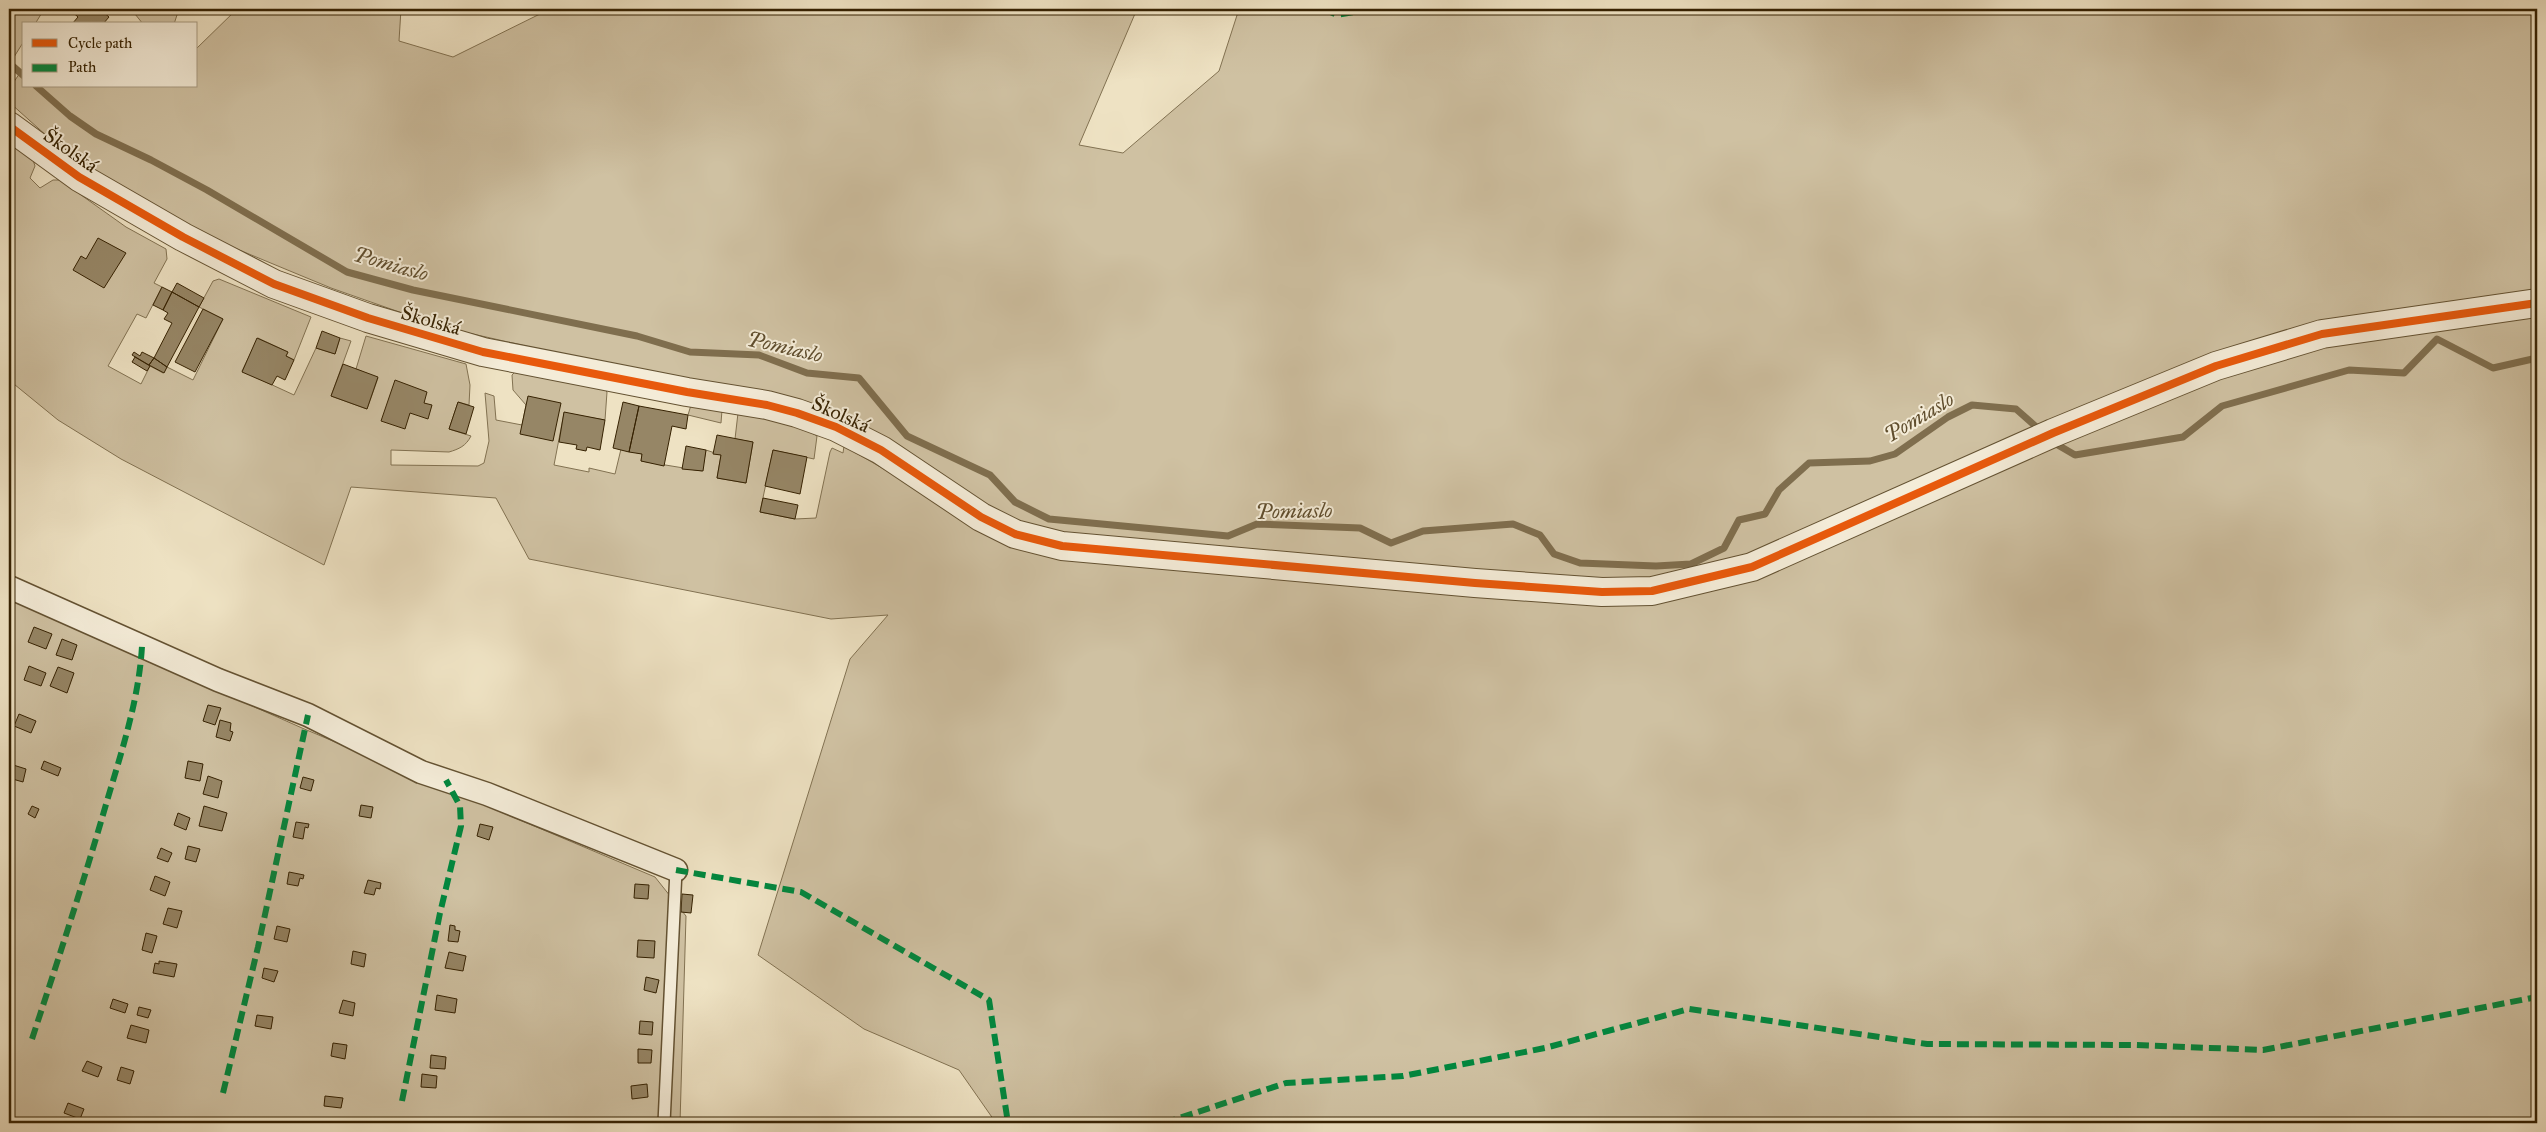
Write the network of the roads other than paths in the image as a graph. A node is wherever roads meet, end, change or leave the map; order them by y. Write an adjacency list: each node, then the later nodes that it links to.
1 (9, 126): 2 (street, Školská)
2 (2537, 303)
3 (9, 587): 4 (street)
4 (676, 870): 5 (lane)
5 (664, 1123)

